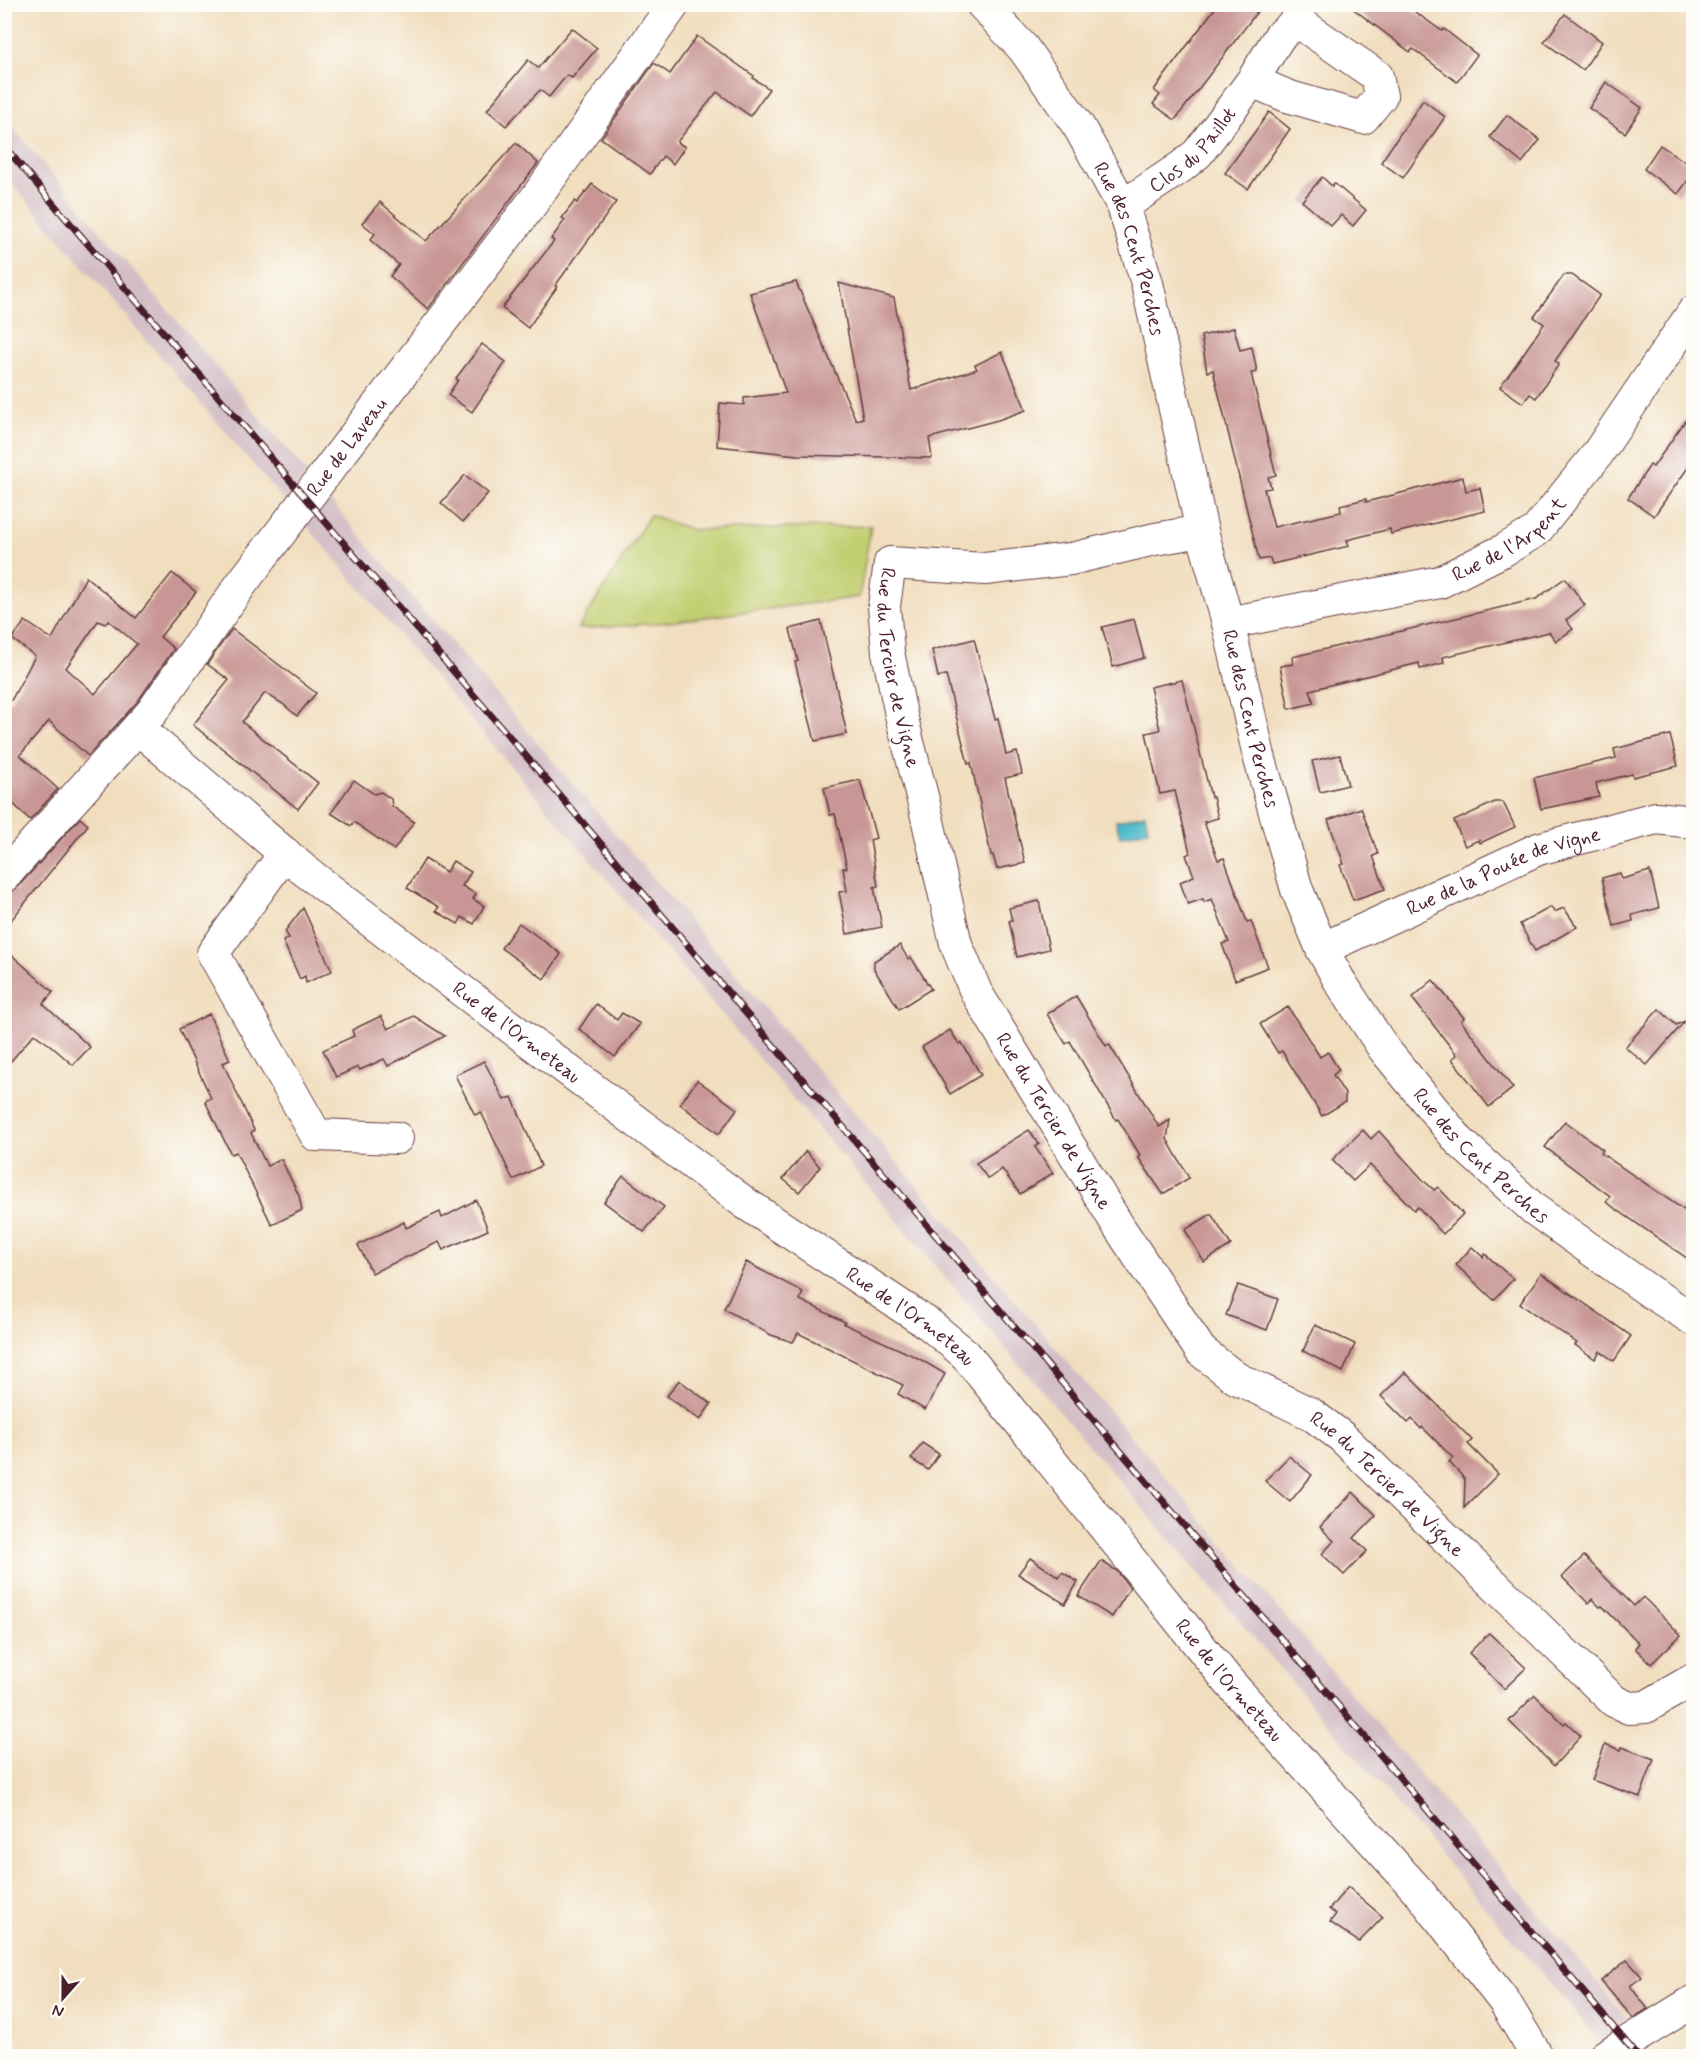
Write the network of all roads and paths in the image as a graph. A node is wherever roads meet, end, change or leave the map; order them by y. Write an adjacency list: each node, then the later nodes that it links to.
1 (674, 4): 8 (street, Rue de Laveau)
2 (982, 4): 4 (street, Rue des Cent Perches)
3 (1252, 81): 4 (street, Clos du Paillot)
4 (1123, 206): 6 (street, Rue des Cent Perches)
5 (1694, 311): 7 (street, Rue de l'Arpent)
6 (1202, 531): 7 (street, Rue des Cent Perches); 15 (street, Rue du Tercier de Vigne)
7 (1228, 623): 12 (street, Rue des Cent Perches)
8 (138, 728): 10 (street, Rue de l'Ormeteau); 11 (street, Rue de Laveau)
9 (1694, 822): 12 (street, Rue de la Pouée de Vigne)
10 (285, 853): 13 (street); 17 (street, Rue de l'Ormeteau)
11 (4, 876)
12 (1322, 949): 14 (street, Rue des Cent Perches)
13 (397, 1138)
14 (1694, 1320)
15 (1694, 1679)
16 (1694, 2001): 18 (street)
17 (1537, 2056)
18 (1605, 2056)

